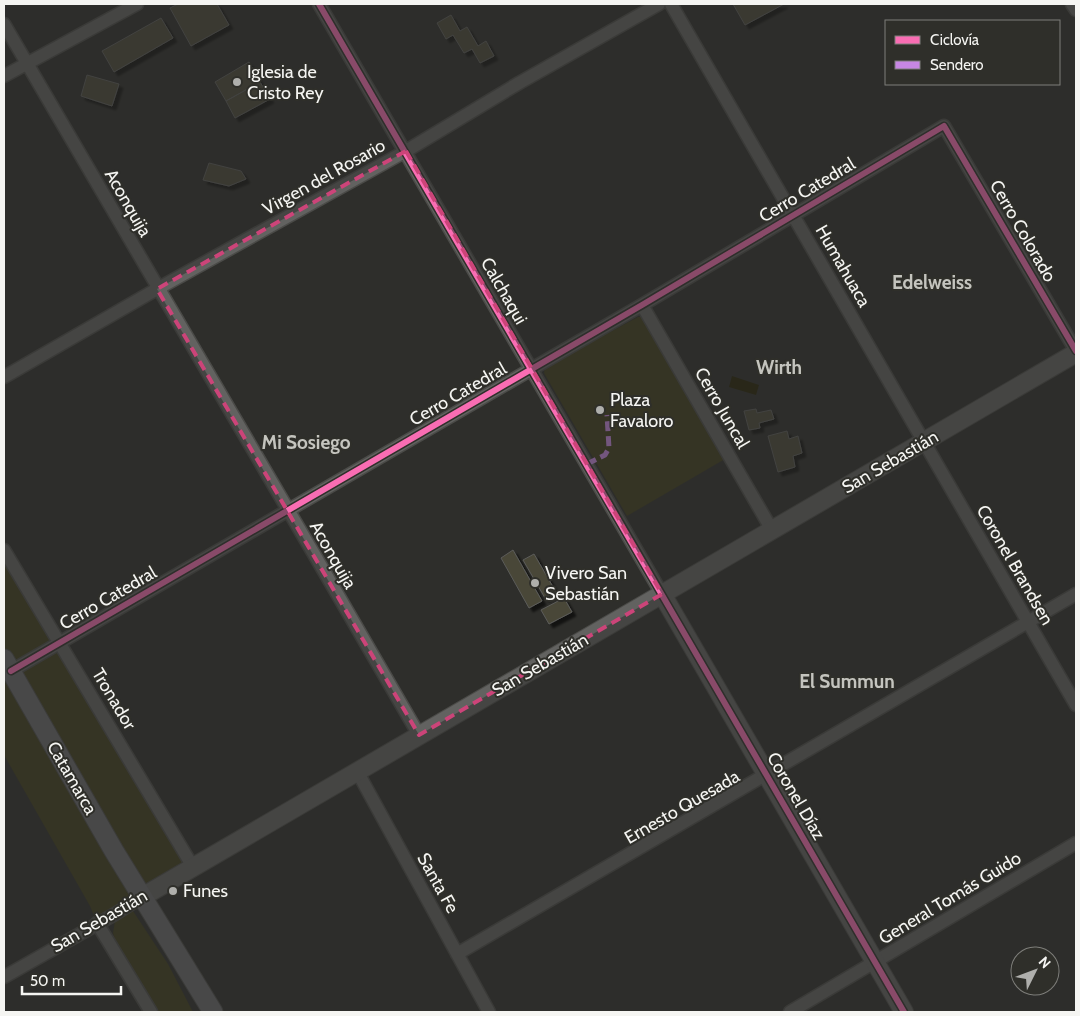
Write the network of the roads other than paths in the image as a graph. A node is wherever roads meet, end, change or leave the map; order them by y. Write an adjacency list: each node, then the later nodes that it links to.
1 (137, 4): 8 (street)
2 (319, 4): 11 (street, Calchaqui)
3 (659, 4): 11 (street, Virgen del Rosario)
4 (671, 4): 12 (street, Humahuaca)
5 (1072, 4): 6 (street)
6 (1076, 10)
7 (4, 24): 8 (street, Aconquija)
8 (27, 63): 9 (street); 13 (street, Aconquija)
9 (4, 76)
10 (944, 126): 12 (street, Cerro Catedral); 15 (street, Cerro Colorado)
11 (406, 151): 13 (street, Virgen del Rosario); 16 (street, Calchaqui)
12 (793, 215): 14 (street, Cerro Catedral); 18 (street, Humahuaca)
13 (157, 289): 17 (street, Virgen del Rosario); 19 (street, Aconquija)
14 (642, 305): 16 (street, Cerro Catedral); 20 (street, Cerro Juncal)
15 (1076, 352): 18 (main road, San Sebastián)
16 (532, 369): 19 (street, Cerro Catedral); 22 (street, Calchaqui)
17 (4, 376)
18 (924, 442): 20 (main road, San Sebastián); 24 (street, Coronel Brandsen)
19 (289, 510): 25 (street, Cerro Catedral); 28 (street, Aconquija)
20 (772, 530): 22 (main road, San Sebastián)
21 (4, 550): 25 (street, Tronador)
22 (662, 594): 28 (main road, San Sebastián); 30 (main road, Coronel Díaz)
23 (1076, 594): 24 (street, Ernesto Quesada)
24 (1028, 622): 27 (street, Coronel Brandsen); 30 (street, Ernesto Quesada)
25 (60, 643): 26 (street, Cerro Catedral); 32 (street, Tronador)
26 (7, 665): 33 (main road, Catamarca)
27 (1076, 705)
28 (419, 735): 29 (main road, San Sebastián)
29 (357, 771): 32 (main road, San Sebastián); 35 (street, Santa Fe)
30 (766, 774): 35 (street, Ernesto Quesada); 36 (main road, Coronel Díaz)
31 (1076, 843): 36 (street, General Tomás Guido)
32 (193, 867): 33 (main road, San Sebastián)
33 (142, 897): 34 (street, San Sebastián); 39 (main road, Catamarca)
34 (98, 923): 37 (street, San Sebastián); 38 (street)
35 (457, 954): 40 (street, Santa Fe)
36 (875, 962): 41 (street, General Tomás Guido); 42 (main road, Coronel Díaz)
37 (4, 977)
38 (151, 1012)
39 (213, 1012)
40 (489, 1012)
41 (790, 1012)
42 (904, 1012)

